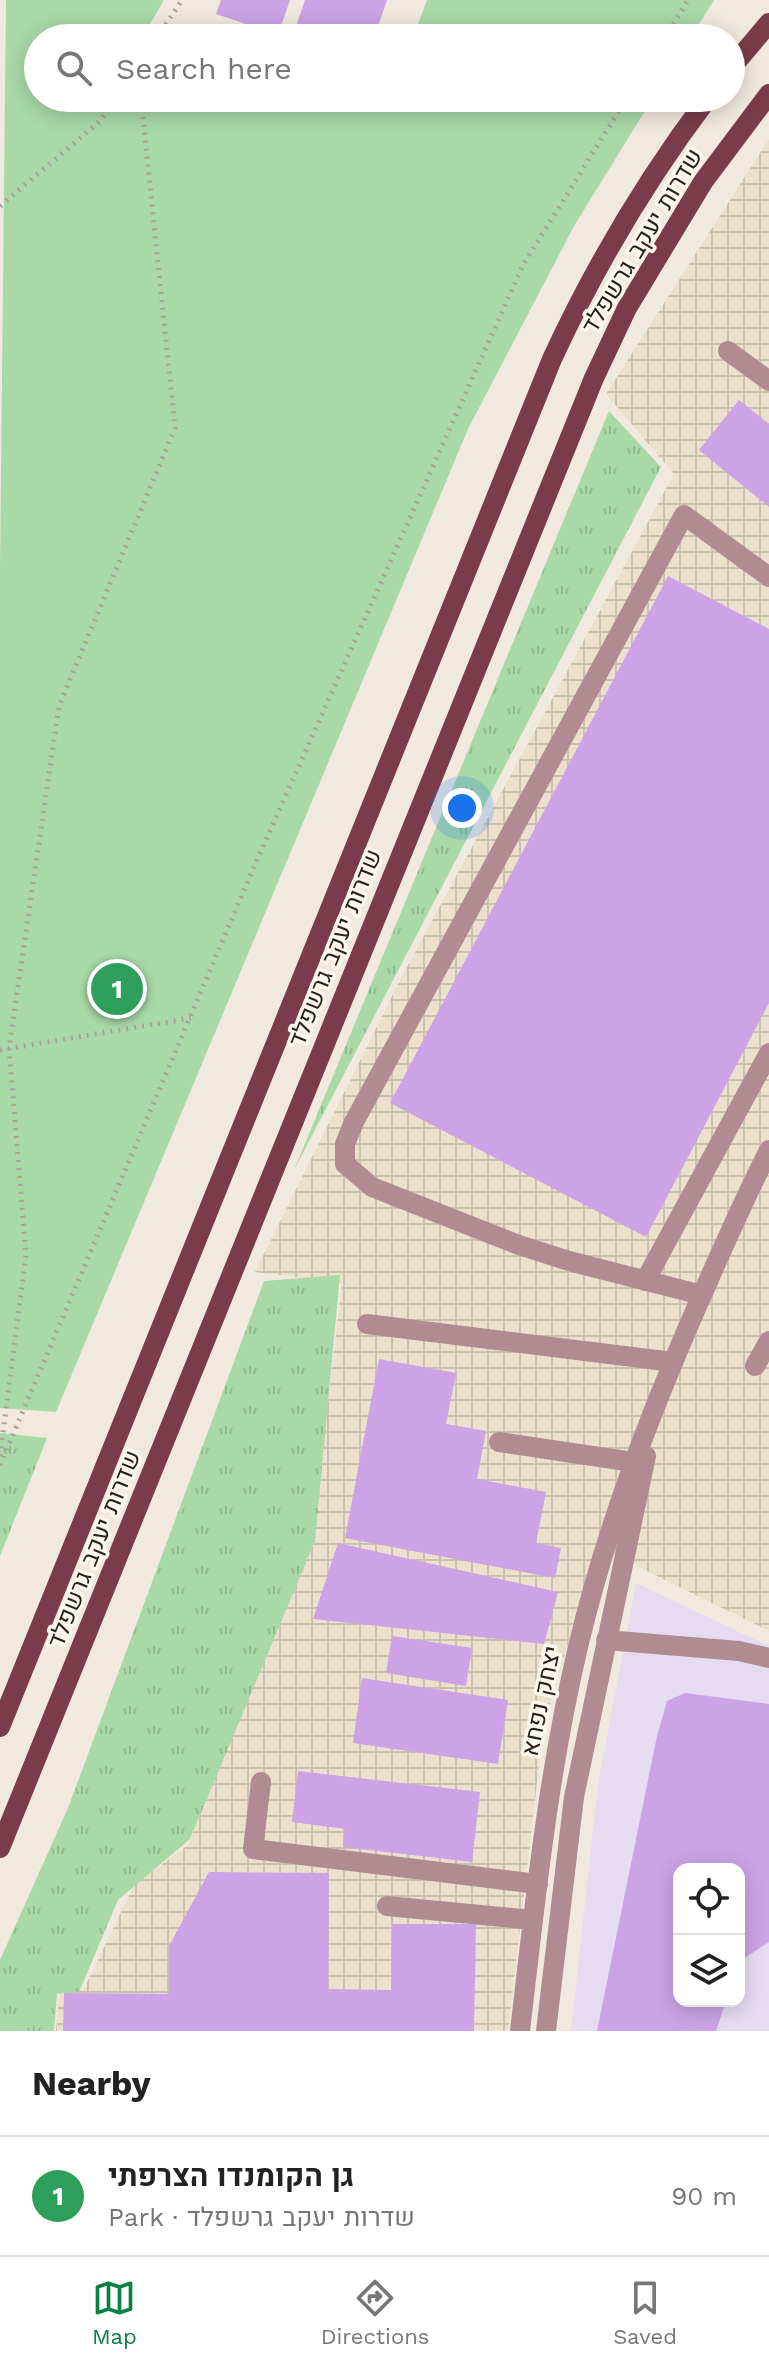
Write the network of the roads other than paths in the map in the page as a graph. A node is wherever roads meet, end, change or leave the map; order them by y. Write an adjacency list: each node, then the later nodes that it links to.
1 (769, 23): 2 (main road)
2 (745, 51)
3 (769, 94): 23 (main road, שדרות יעקב גרשפלד)
4 (697, 112): 21 (main road, שדרות יעקב גרשפלד)
5 (728, 351): 6 (street)
6 (769, 381)
7 (769, 577): 10 (street)
8 (769, 1053): 10 (street)
9 (769, 1150): 11 (street, יצחק נפחא)
10 (645, 1281): 11 (street)
11 (702, 1295): 14 (street, יצחק נפחא)
12 (367, 1324): 14 (street)
13 (769, 1341): 15 (street)
14 (673, 1362): 16 (street, יצחק נפחא)
15 (755, 1366)
16 (660, 1392): 18 (street, יצחק נפחא); 19 (street, יצחק נפחא)
17 (499, 1442): 18 (street)
18 (633, 1462): 24 (street, יצחק נפחא)
19 (606, 1640): 20 (street); 28 (street, יצחק נפחא)
20 (769, 1658)
21 (0, 1727)
22 (261, 1782): 24 (street)
23 (0, 1848)
24 (538, 1884): 26 (street, יצחק נפחא)
25 (387, 1906): 26 (street)
26 (533, 1920): 27 (street, יצחק נפחא)
27 (520, 2031)
28 (546, 2031)

